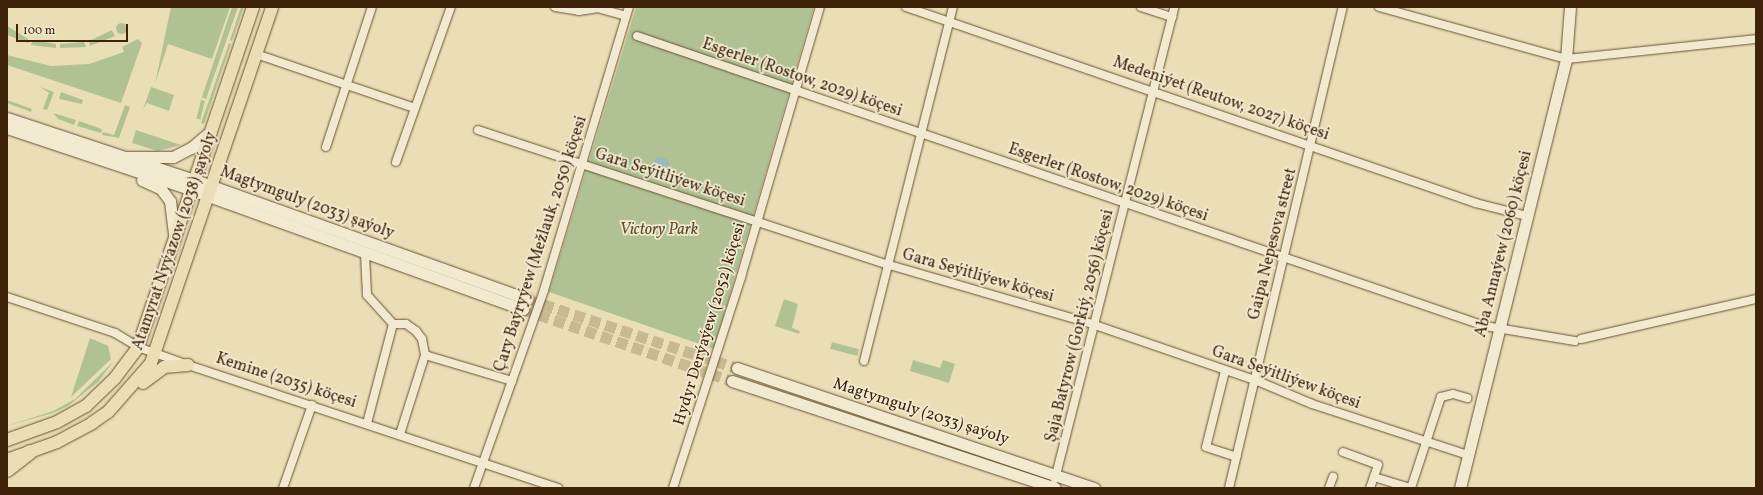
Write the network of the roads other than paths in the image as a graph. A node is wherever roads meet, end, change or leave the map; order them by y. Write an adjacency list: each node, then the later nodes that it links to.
1 (253, 7): 29 (main road, Atamyrat Nyýazow (2038) şaýoly)
2 (272, 7): 20 (main road, Atamyrat Nyýazow (2038) şaýoly)
3 (372, 7): 22 (street)
4 (451, 7): 25 (street)
5 (555, 7): 15 (street)
6 (629, 7): 15 (street, Çary Baýryýew (Mežlauk, 2050) köçesi)
7 (820, 7): 23 (street, Hydyr Derýaýew (2052) köçesi)
8 (906, 7): 17 (street, Medeniýet (Reutow, 2027) köçesi)
9 (953, 7): 17 (street)
10 (1141, 7): 16 (street)
11 (1174, 7): 16 (street, Şaja Batyrow (Gorkiý, 2056) köçesi)
12 (1343, 7): 31 (street, Gaipa Nepesova street)
13 (1379, 7): 21 (street)
14 (1570, 7): 21 (main road, Aba Annaýew (2060) köçesi)
15 (626, 16): 35 (street, Çary Baýryýew (Mežlauk, 2050) köçesi)
16 (1172, 17): 24 (street, Şaja Batyrow (Gorkiý, 2056) köçesi)
17 (949, 22): 24 (street, Medeniýet (Reutow, 2027) köçesi); 30 (street)
18 (636, 36): 23 (street, Esgerler (Rostow, 2029) köçesi)
19 (1756, 38): 21 (street)
20 (256, 54): 22 (street); 37 (main road, Atamyrat Nyýazow (2038) şaýoly)
21 (1566, 59): 39 (main road, Aba Annaýew (2060) köçesi)
22 (348, 84): 25 (street); 32 (street)
23 (795, 90): 30 (street, Esgerler (Rostow, 2029) köçesi); 40 (street, Hydyr Derýaýew (2052) köçesi)
24 (1154, 91): 31 (street, Medeniýet (Reutow, 2027) köçesi); 38 (street, Şaja Batyrow (Gorkiý, 2056) köçesi)
25 (415, 108): 33 (street)
26 (7, 118): 34 (main road, Magtymguly (2033) şaýoly)
27 (7, 128): 34 (main road, Magtymguly (2033) şaýoly)
28 (478, 130): 35 (street, Gara Seýitliýew köçesi)
29 (211, 131): 34 (main road); 36 (main road, Atamyrat Nyýazow (2038) şaýoly)
30 (919, 133): 38 (street, Esgerler (Rostow, 2029) köçesi); 44 (street)
31 (1312, 144): 39 (street, Medeniýet (Reutow, 2027) köçesi); 43 (street, Gaipa Nepesova street)
32 (326, 147)
33 (396, 162)
34 (124, 163): 36 (main road, Magtymguly (2033) şaýoly); 41 (main road)
35 (582, 164): 40 (street, Gara Seýitliýew köçesi); 58 (street, Çary Baýryýew (Mežlauk, 2050) köçesi)
36 (193, 185): 37 (main road, Magtymguly (2033) şaýoly); 41 (main road, Atamyrat Nyýazow (2038) şaýoly)
37 (208, 191): 42 (main road, Magtymguly (2033) şaýoly); 42 (main road, Magtymguly (2033) şaýoly); 51 (main road, Atamyrat Nyýazow (2038) şaýoly)
38 (1126, 203): 43 (street, Esgerler (Rostow, 2029) köçesi); 48 (street, Şaja Batyrow (Gorkiý, 2056) köçesi)
39 (1527, 216): 49 (main road, Aba Annaýew (2060) köçesi)
40 (757, 222): 44 (street, Gara Seýitliýew köçesi); 80 (street, Hydyr Derýaýew (2052) köçesi)
41 (173, 244): 50 (main road, Atamyrat Nyýazow (2038) şaýoly)
42 (366, 254): 47 (street)
43 (1283, 260): 49 (street, Esgerler (Rostow, 2029) köçesi); 57 (street, Gaipa Nepesova street)
44 (886, 264): 48 (street, Gara Seýitliýew köçesi); 53 (street)
45 (7, 298): 50 (street, Kemine (2035) köçesi)
46 (1756, 298): 49 (street, Esgerler (Rostow, 2029) köçesi)
47 (393, 324): 52 (street); 63 (street)
48 (1092, 324): 56 (street, Gara Seýitliýew köçesi); 74 (street, Şaja Batyrow (Gorkiý, 2056) köçesi)
49 (1499, 330): 69 (main road, Aba Annaýew (2060) köçesi)
50 (138, 347): 51 (street, Kemine (2035) köçesi); 65 (main road, Atamyrat Nyýazow (2038) şaýoly)
51 (156, 354): 54 (street, Kemine (2035) köçesi); 62 (main road, Atamyrat Nyýazow (2038) şaýoly)
52 (426, 355): 58 (street); 64 (street)
53 (864, 361)
54 (188, 365): 61 (street, Kemine (2035) köçesi); 62 (main road)
55 (737, 368): 74 (main road, Magtymguly (2033) şaýoly)
56 (1225, 370): 57 (street, Gara Seýitliýew köçesi); 70 (street)
57 (1255, 380): 66 (street, Gara Seýitliýew köçesi); 70 (street, Gaipa Nepesova street)
58 (512, 381): 72 (street, Çary Baýryýew (Mežlauk, 2050) köçesi)
59 (732, 381): 81 (main road, Magtymguly (2033) şaýoly)
60 (1467, 398): 66 (street)
61 (312, 405): 63 (street, Kemine (2035) köçesi); 77 (street)
62 (108, 412): 67 (main road, Atamyrat Nyýazow (2038) şaýoly)
63 (367, 423): 64 (street, Kemine (2035) köçesi)
64 (400, 434): 72 (street, Kemine (2035) köçesi)
65 (7, 440)
66 (1428, 442): 69 (street, Gara Seýitliýew köçesi); 86 (street)
67 (30, 452): 71 (main road, Atamyrat Nyýazow (2038) şaýoly); 73 (highway)
68 (1343, 452): 76 (street)
69 (1468, 455): 87 (main road, Aba Annaýew (2060) köçesi)
70 (1236, 457): 83 (street, Gaipa Nepesova street)
71 (7, 460)
72 (483, 462): 78 (street, Çary Baýryýew (Mežlauk, 2050) köçesi); 79 (street, Kemine (2035) köçesi)
73 (7, 470)
74 (1056, 474): 81 (street, Şaja Batyrow (Gorkiý, 2056) köçesi); 82 (main road, Magtymguly (2033) şaýoly)
75 (1333, 477): 84 (street)
76 (1374, 477): 85 (street); 86 (street)
77 (283, 488)
78 (474, 488)
79 (558, 488)
80 (673, 488)
81 (1054, 488)
82 (1094, 488)
83 (1229, 488)
84 (1329, 488)
85 (1370, 488)
86 (1410, 488)
87 (1460, 488)

